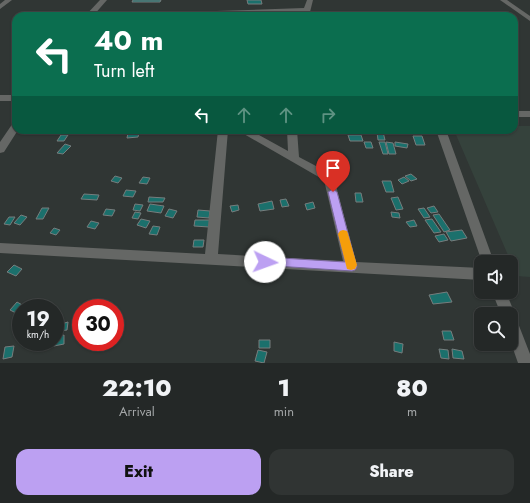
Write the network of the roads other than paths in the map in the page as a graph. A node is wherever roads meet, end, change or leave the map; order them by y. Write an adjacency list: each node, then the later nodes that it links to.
1 (9, 0): 5 (street)
2 (104, 0): 6 (street)
3 (310, 0): 7 (street)
4 (503, 0): 8 (street)
5 (0, 6)
6 (93, 12)
7 (305, 12)
8 (530, 19)
9 (0, 98): 10 (street)
10 (12, 98)
11 (518, 114): 12 (street)
12 (530, 114)
13 (12, 131): 18 (street)
14 (224, 134): 22 (street)
15 (249, 134): 19 (street)
16 (292, 134): 19 (street)
17 (442, 134): 21 (street)
18 (0, 150)
19 (294, 158): 23 (street)
20 (0, 248): 22 (street)
21 (486, 255)
22 (211, 259): 23 (street)
23 (352, 267): 24 (street)
24 (474, 274)
25 (518, 342): 26 (street)
26 (526, 363)

